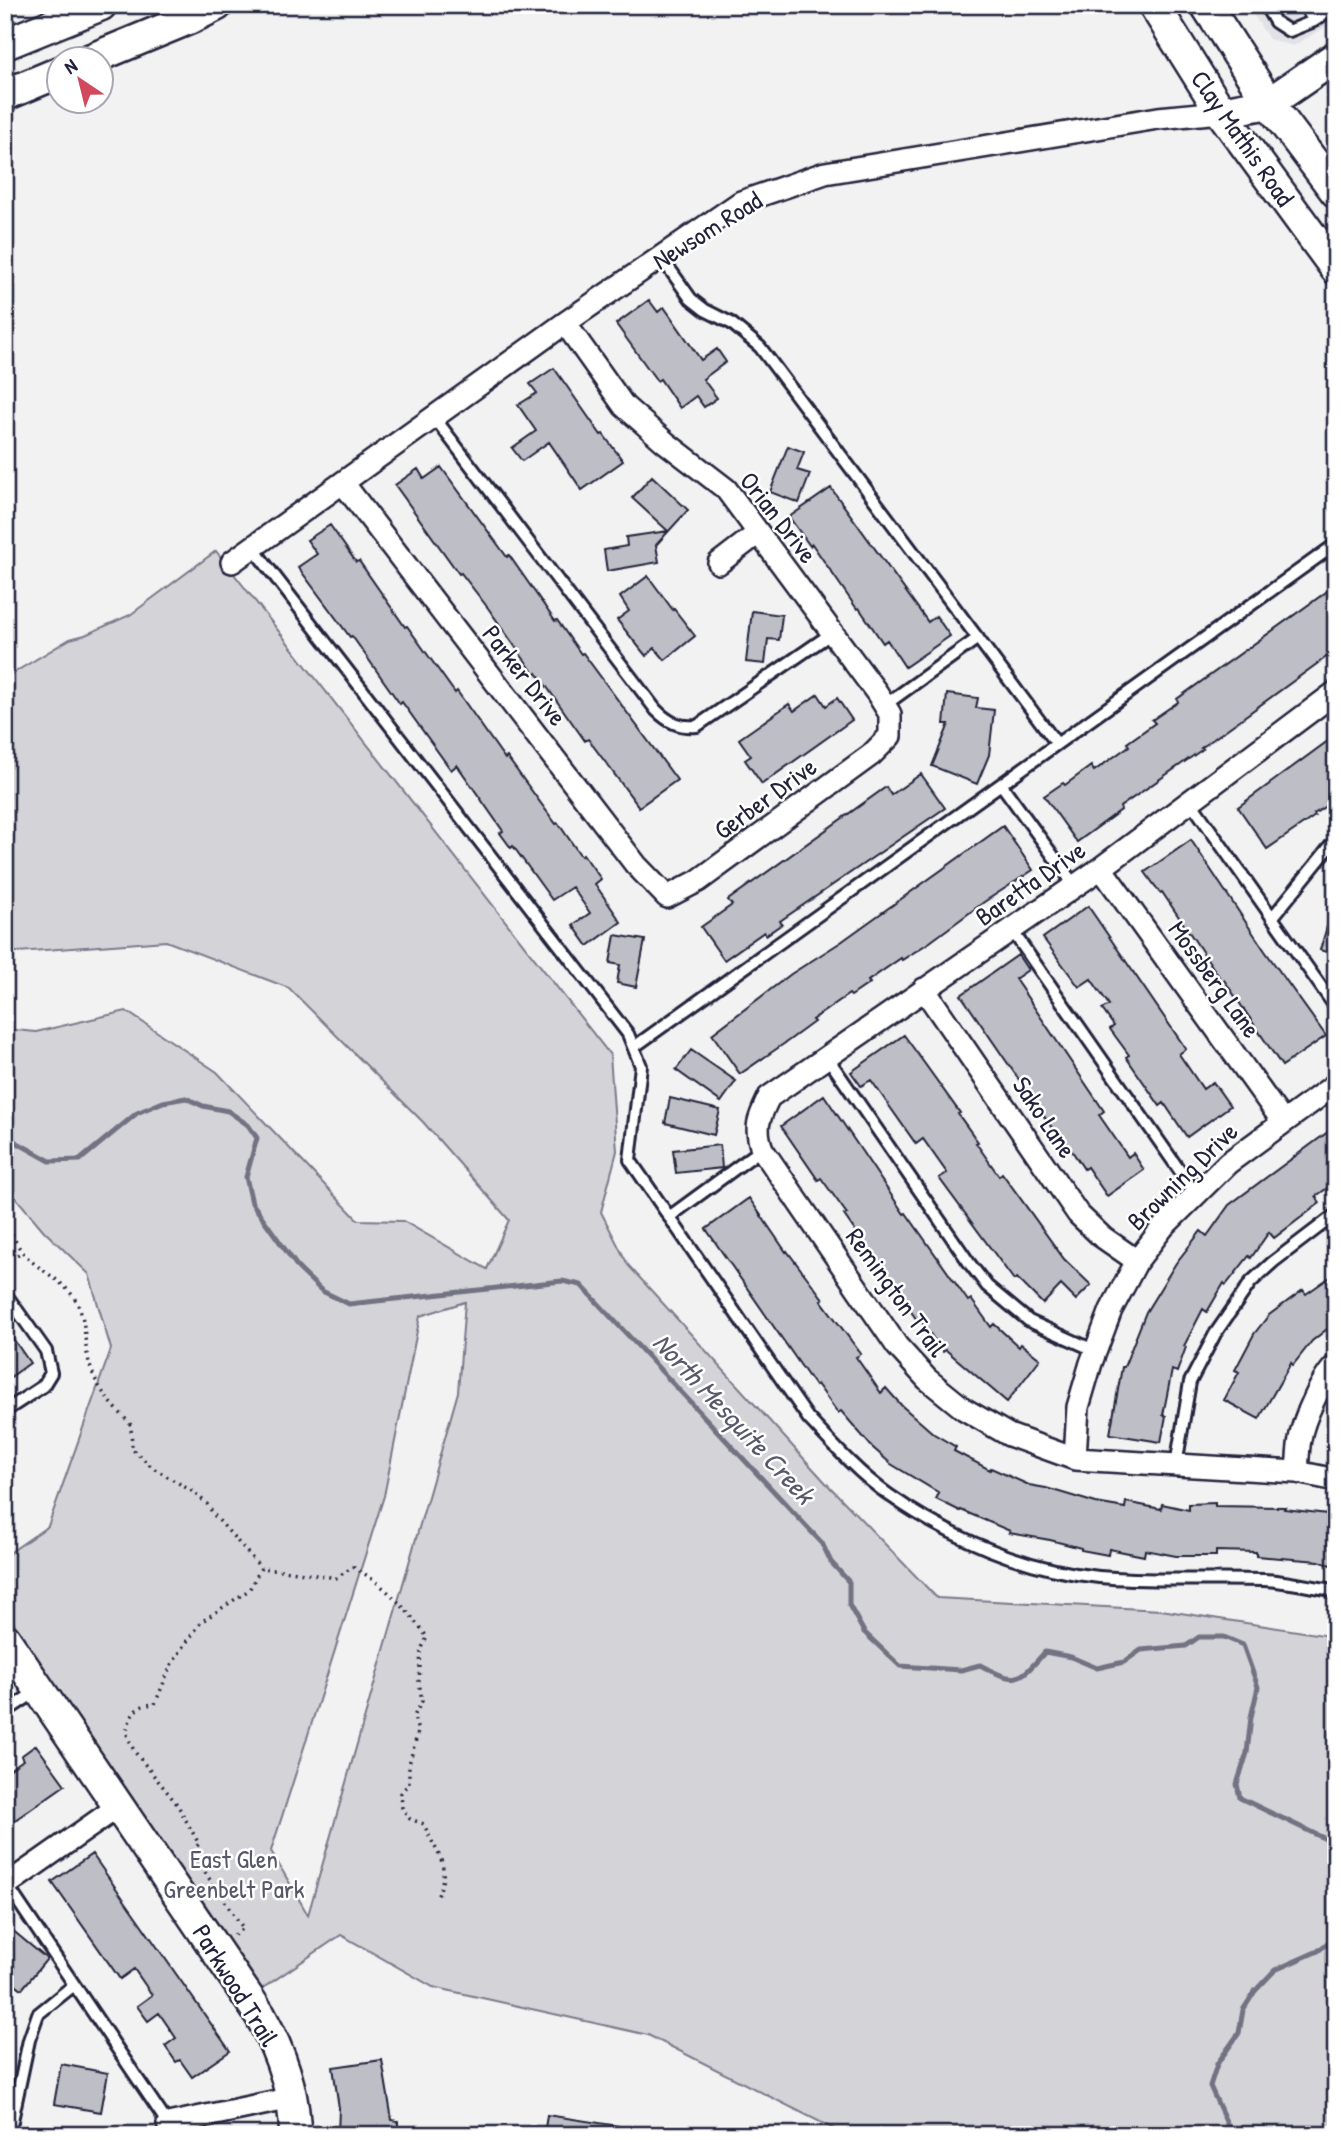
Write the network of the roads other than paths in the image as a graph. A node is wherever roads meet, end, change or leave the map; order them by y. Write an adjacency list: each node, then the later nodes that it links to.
1 (101, 5): 9 (main road)
2 (216, 5): 10 (main road)
3 (1154, 5): 15 (main road, Clay Mathis Road)
4 (1206, 5): 14 (main road, Clay Mathis Road)
5 (1265, 5): 8 (lane)
6 (1304, 5): 8 (lane)
7 (1336, 6): 8 (lane)
8 (1314, 21)
9 (5, 44)
10 (116, 49)
11 (1336, 57): 14 (main road, Newsom Road)
12 (46, 78): 13 (main road)
13 (5, 95)
14 (1269, 103): 15 (main road, Newsom Road); 16 (main road, Clay Mathis Road)
15 (1221, 111): 17 (street, Newsom Road); 18 (main road, Clay Mathis Road)
16 (1336, 192)
17 (662, 257): 19 (street, Newsom Road); 28 (lane)
18 (1336, 269)
19 (565, 323): 20 (street, Newsom Road); 22 (street, Orian Drive)
20 (434, 417): 21 (street, Newsom Road); 27 (lane)
21 (343, 483): 24 (street, Newsom Road); 38 (street, Parker Drive)
22 (758, 533): 26 (street); 27 (street, Orian Drive)
23 (1336, 544): 32 (lane)
24 (253, 548): 25 (street, Newsom Road); 43 (lane)
25 (232, 562)
26 (719, 563)
27 (832, 633): 30 (street, Orian Drive)
28 (978, 638): 30 (lane); 32 (lane)
29 (1336, 692): 34 (street, Baretta Drive)
30 (885, 705): 31 (street, Orian Drive)
31 (890, 736): 38 (street, Gerber Drive)
32 (1057, 744): 33 (lane)
33 (1001, 784): 37 (lane); 43 (lane)
34 (1190, 802): 36 (street, Baretta Drive); 39 (lane)
35 (1336, 839): 39 (lane)
36 (1101, 868): 37 (street, Baretta Drive); 47 (street, Mossberg Lane)
37 (1074, 886): 40 (street, Baretta Drive)
38 (667, 897)
39 (1272, 918): 42 (lane)
40 (1011, 929): 41 (street, Baretta Drive); 49 (lane)
41 (924, 989): 44 (street, Baretta Drive); 52 (street, Sako Lane)
42 (1336, 1008)
43 (634, 1047): 51 (lane)
44 (827, 1057): 46 (street, Baretta Drive); 54 (lane)
45 (1336, 1084): 47 (street, Browning Drive)
46 (759, 1119): 48 (street, Remington Trail)
47 (1283, 1122): 49 (street, Browning Drive)
48 (762, 1149): 51 (lane); 57 (street, Remington Trail)
49 (1196, 1195): 52 (street, Browning Drive)
50 (1336, 1214): 58 (lane)
51 (669, 1217): 61 (lane)
52 (1137, 1261): 54 (street, Browning Drive)
53 (5, 1293): 56 (lane)
54 (1096, 1351): 57 (street, Browning Drive)
55 (1336, 1365): 59 (street)
56 (5, 1411)
57 (1074, 1459): 58 (street, Remington Trail)
58 (1176, 1465): 59 (street, Remington Trail)
59 (1297, 1472): 60 (street, Remington Trail)
60 (1336, 1480)
61 (1336, 1594)
62 (5, 1639): 63 (main road, Parkwood Trail)
63 (39, 1689): 64 (lane); 65 (main road, Parkwood Trail)
64 (5, 1712)
65 (119, 1806): 66 (street); 68 (main road, Parkwood Trail)
66 (6, 1886): 67 (lane)
67 (74, 1985): 69 (lane); 70 (lane)
68 (292, 2098): 69 (street); 71 (main road, Parkwood Trail)
69 (168, 2124)
70 (9, 2135)
71 (295, 2135)

